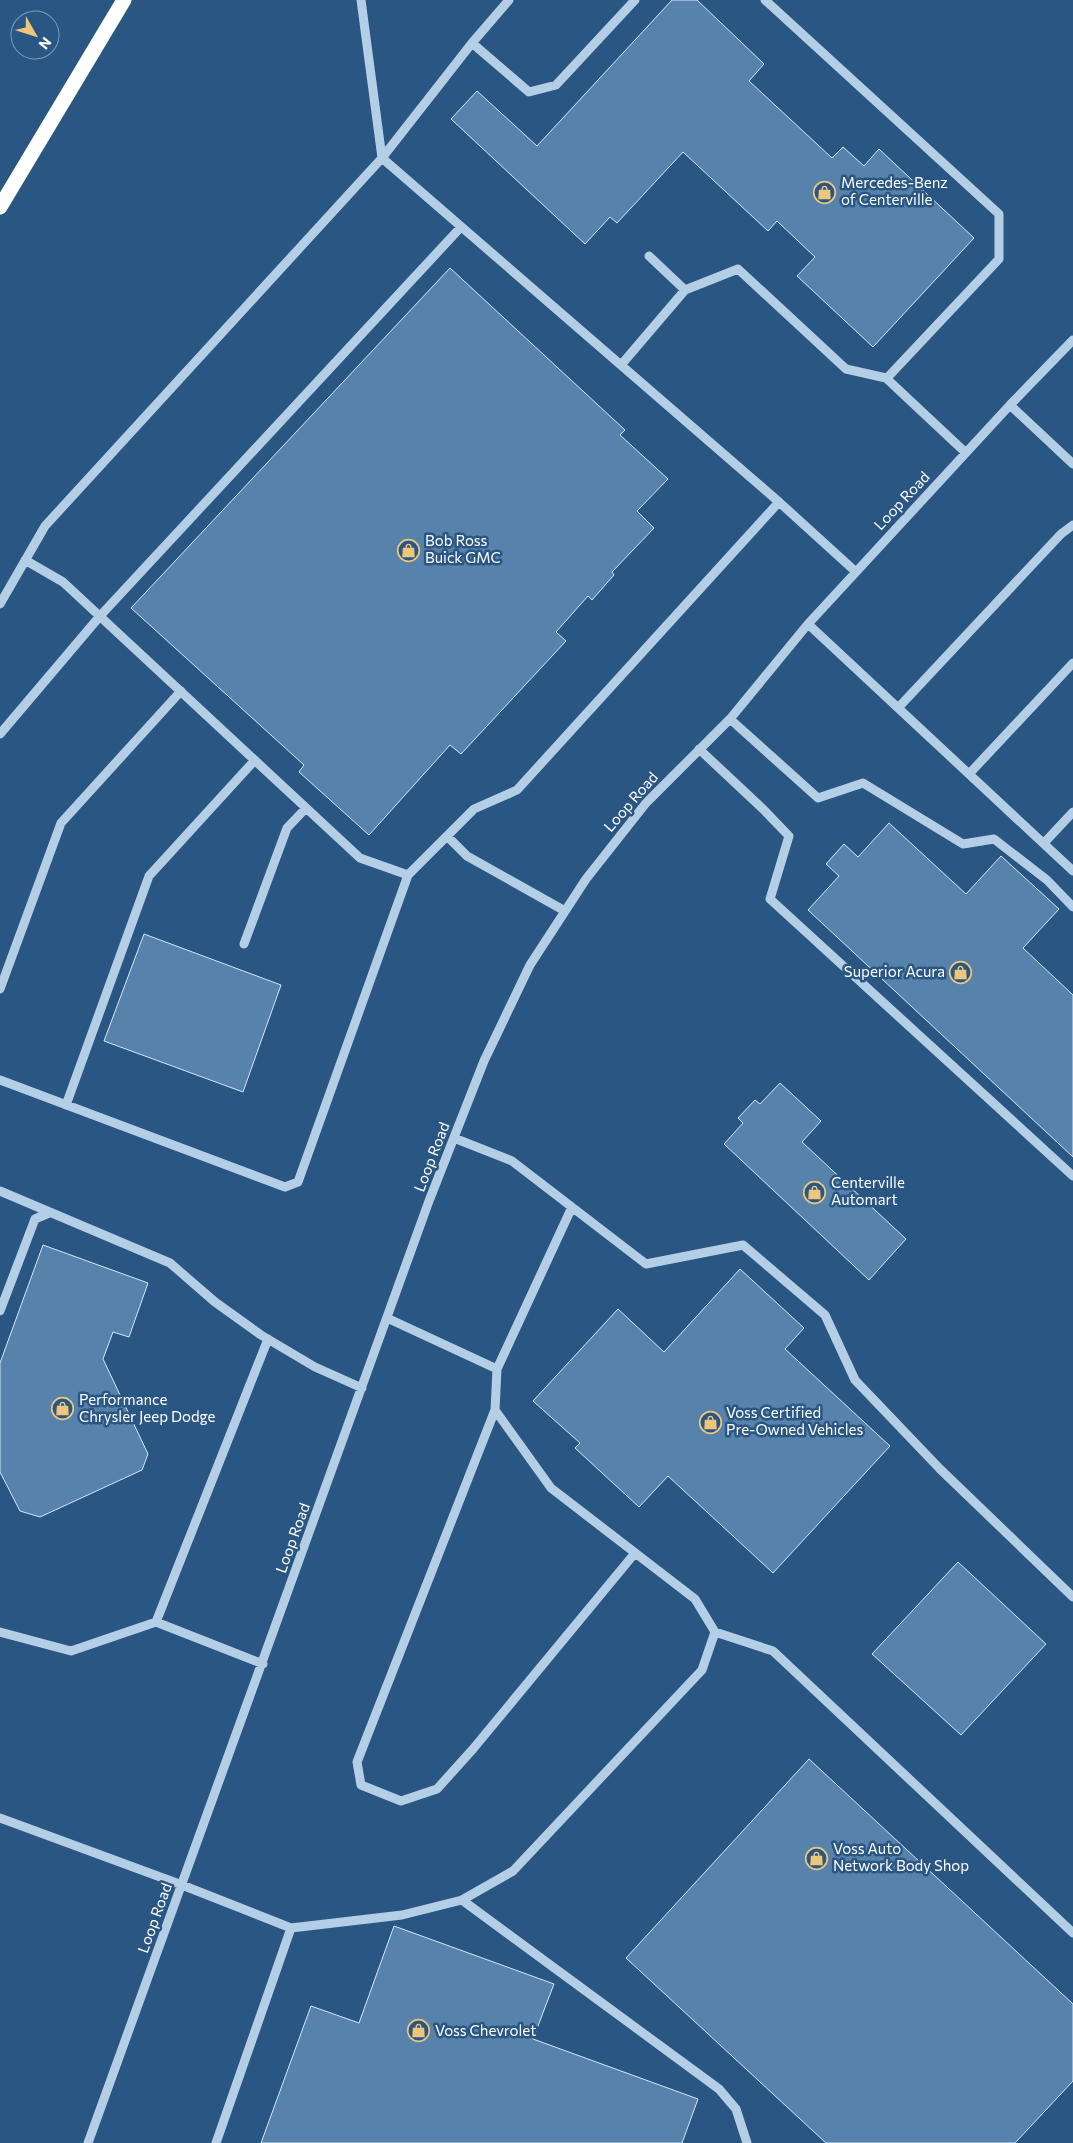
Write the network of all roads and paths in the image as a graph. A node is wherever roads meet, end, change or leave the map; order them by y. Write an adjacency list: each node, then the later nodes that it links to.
1 (124, 0): 8 (highway)
2 (362, 0): 7 (street)
3 (508, 0): 6 (street)
4 (635, 0): 6 (street)
5 (765, 0): 14 (street)
6 (472, 43): 7 (street)
7 (382, 158): 9 (street); 20 (street)
8 (0, 207)
9 (461, 228): 13 (street); 23 (street)
10 (648, 256): 11 (street)
11 (685, 290): 13 (street); 14 (street)
12 (1073, 340): 15 (street, Loop Road)
13 (621, 365): 18 (street)
14 (888, 378): 16 (street)
15 (1010, 405): 16 (street, Loop Road); 17 (street)
16 (966, 453): 21 (street, Loop Road)
17 (1073, 464)
18 (779, 502): 21 (street); 35 (street)
19 (1073, 526): 27 (street)
20 (26, 560): 22 (street); 23 (street)
21 (856, 572): 24 (street, Loop Road)
22 (0, 604)
23 (100, 616): 26 (street); 29 (street)
24 (808, 624): 27 (street); 28 (street, Loop Road)
25 (1073, 663): 32 (street)
26 (181, 691): 31 (street); 42 (street)
27 (898, 708): 32 (street)
28 (730, 719): 30 (street, Loop Road); 39 (street)
29 (0, 734)
30 (699, 749): 40 (street, Loop Road); 46 (street)
31 (255, 760): 33 (street); 44 (street)
32 (969, 774): 36 (street)
33 (306, 808): 38 (street); 41 (street)
34 (1073, 812): 36 (street)
35 (448, 836): 38 (street); 40 (street)
36 (1044, 843): 37 (street)
37 (1073, 871)
38 (408, 875): 44 (street)
39 (1073, 907)
40 (564, 911): 45 (street, Loop Road)
41 (244, 944)
42 (0, 989)
43 (0, 1080): 44 (street)
44 (66, 1105)
45 (454, 1138): 48 (street); 51 (street, Loop Road)
46 (1073, 1176)
47 (0, 1191): 49 (street)
48 (572, 1207): 53 (street); 57 (street)
49 (49, 1212): 50 (street); 52 (street)
50 (0, 1310)
51 (387, 1318): 53 (street); 54 (street, Loop Road)
52 (268, 1339): 54 (street); 58 (street)
53 (497, 1369): 55 (street)
54 (362, 1388): 61 (street, Loop Road)
55 (495, 1410): 56 (street); 56 (street)
56 (636, 1553): 60 (street)
57 (1073, 1598)
58 (156, 1622): 59 (street); 61 (street)
59 (0, 1632)
60 (716, 1632): 64 (street); 66 (street)
61 (263, 1664): 63 (street, Loop Road)
62 (0, 1818): 63 (street)
63 (182, 1885): 65 (street); 67 (street, Loop Road)
64 (462, 1900): 65 (street); 69 (street)
65 (291, 1928): 68 (street)
66 (1073, 1933)
67 (88, 2143)
68 (216, 2143)
69 (746, 2143)

